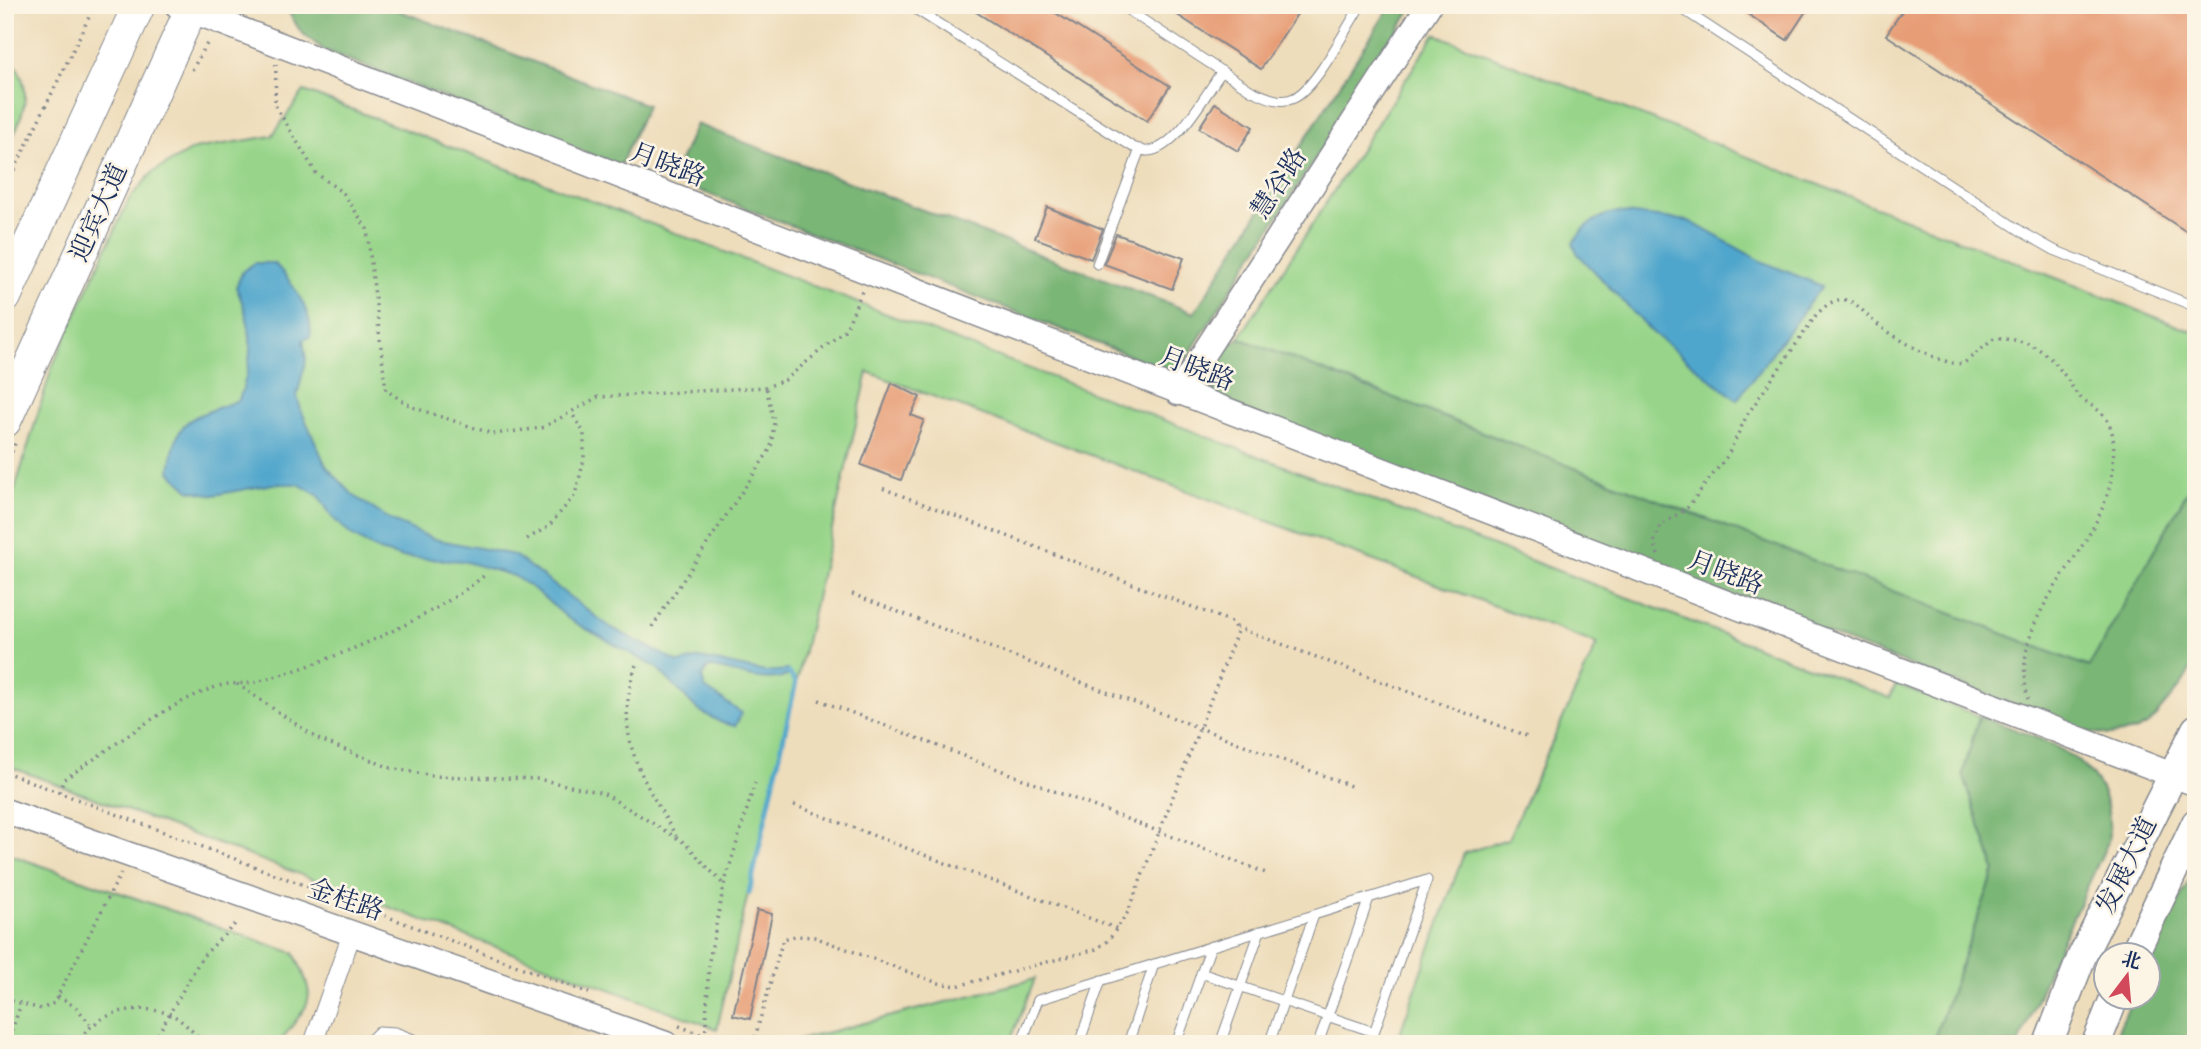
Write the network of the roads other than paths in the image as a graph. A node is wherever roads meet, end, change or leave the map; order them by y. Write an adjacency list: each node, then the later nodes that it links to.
1 (139, 5): 11 (highway, 迎宾大道)
2 (909, 5): 9 (lane)
3 (1119, 5): 8 (lane)
4 (1361, 5): 8 (lane)
5 (1429, 5): 13 (street, 慧谷路)
6 (1676, 5): 12 (lane)
7 (187, 7): 13 (street, 月晓路); 14 (highway, 迎宾大道)
8 (1222, 71): 9 (lane)
9 (1140, 149): 10 (lane)
10 (1097, 264)
11 (5, 297)
12 (2196, 307)
13 (1178, 393): 16 (street, 月晓路)
14 (5, 421)
15 (2196, 729): 16 (main road, 发展大道)
16 (2183, 779): 47 (main road, 发展大道)
17 (5, 811): 23 (street, 金桂路)
18 (2196, 823): 24 (main road, 发展大道)
19 (5, 826): 23 (street, 金桂路)
20 (1369, 898): 21 (lane); 32 (lane); 33 (lane)
21 (1314, 915): 22 (lane); 30 (lane)
22 (1260, 931): 25 (lane); 29 (lane)
23 (349, 939): 34 (street, 金桂路); 35 (street); 38 (street, 金桂路)
24 (2141, 940)
25 (1211, 946): 26 (lane); 27 (lane)
26 (1154, 964): 28 (lane); 41 (lane)
27 (1201, 973): 29 (lane); 42 (lane)
28 (1101, 980): 39 (lane); 40 (lane)
29 (1240, 986): 30 (lane); 43 (lane)
30 (1284, 1001): 32 (lane); 44 (lane)
31 (2109, 1010): 48 (main road)
32 (1328, 1016): 33 (lane); 45 (lane)
33 (1374, 1032): 46 (lane)
34 (666, 1033)
35 (313, 1044)
36 (366, 1044): 37 (lane)
37 (426, 1044)
38 (625, 1044)
39 (1021, 1044)
40 (1079, 1044)
41 (1128, 1044)
42 (1176, 1044)
43 (1220, 1044)
44 (1269, 1044)
45 (1318, 1044)
46 (1370, 1044)
47 (2048, 1044)
48 (2096, 1044)

